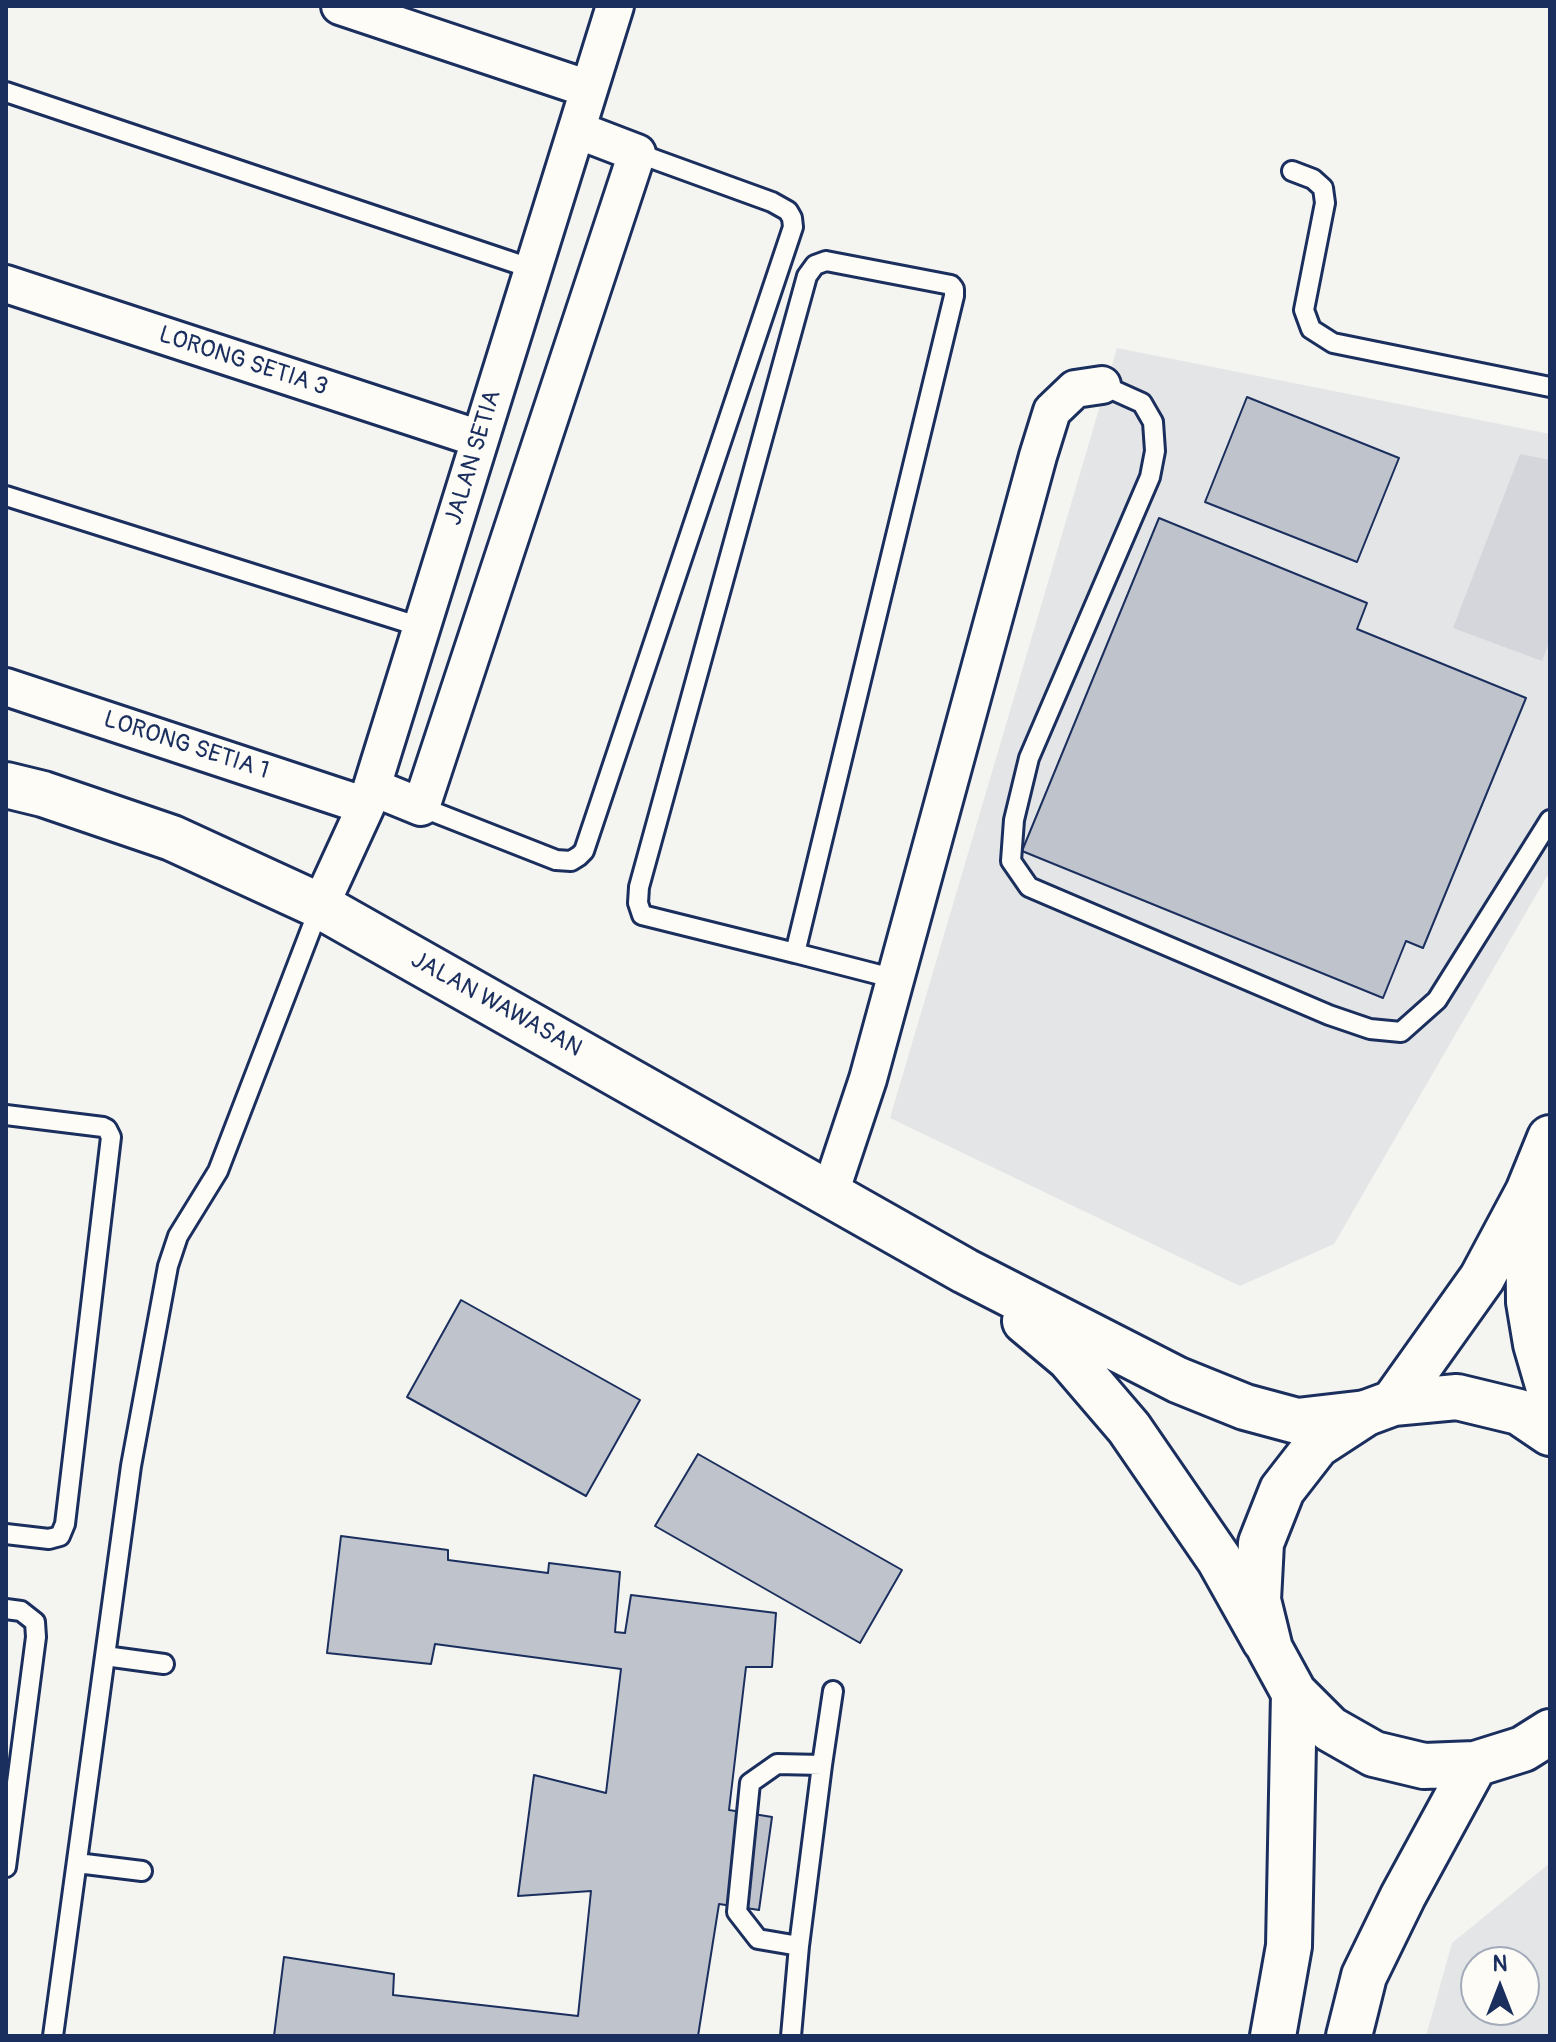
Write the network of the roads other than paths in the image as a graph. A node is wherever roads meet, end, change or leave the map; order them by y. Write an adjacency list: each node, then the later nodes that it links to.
1 (340, 6): 3 (street)
2 (615, 6): 3 (street, JALAN SETIA)
3 (589, 89): 5 (street, JALAN SETIA)
4 (6, 92): 8 (lane)
5 (577, 130): 6 (street); 8 (street, JALAN SETIA)
6 (637, 153): 18 (street); 18 (lane)
7 (1292, 171): 11 (lane)
8 (533, 269): 12 (street, JALAN SETIA)
9 (6, 284): 12 (street, LORONG SETIA 3)
10 (1102, 385): 19 (lane); 22 (street)
11 (1550, 387)
12 (480, 439): 14 (street, JALAN SETIA)
13 (6, 496): 14 (lane)
14 (421, 627): 17 (street, JALAN SETIA)
15 (6, 687): 17 (street, LORONG SETIA 1)
16 (6, 785): 20 (street, JALAN WAWASAN)
17 (369, 797): 18 (street, LORONG SETIA 1); 20 (street, JALAN SETIA)
18 (421, 807)
19 (1550, 820)
20 (320, 906): 26 (street, JALAN WAWASAN); 34 (lane)
21 (795, 953): 21 (lane); 22 (lane)
22 (896, 979): 26 (street)
23 (6, 1115): 31 (lane)
24 (1550, 1138): 25 (street)
25 (1528, 1192): 28 (street); 29 (street)
26 (830, 1193): 27 (street, JALAN WAWASAN)
27 (965, 1271): 29 (street); 33 (street)
28 (1550, 1392)
29 (1379, 1408): 30 (street); 33 (street)
30 (1550, 1433)
31 (6, 1534)
32 (6, 1609): 42 (lane)
33 (1270, 1649): 37 (street)
34 (105, 1656): 35 (lane); 41 (lane)
35 (164, 1664)
36 (833, 1691): 40 (lane)
37 (1294, 1693): 39 (street); 47 (street)
38 (1550, 1732): 39 (street)
39 (1475, 1764): 48 (street)
40 (822, 1765): 44 (lane); 44 (lane)
41 (77, 1863): 43 (lane); 45 (lane)
42 (6, 1867)
43 (142, 1871)
44 (799, 1946): 46 (lane)
45 (53, 2036)
46 (791, 2036)
47 (1273, 2036)
48 (1349, 2036)

